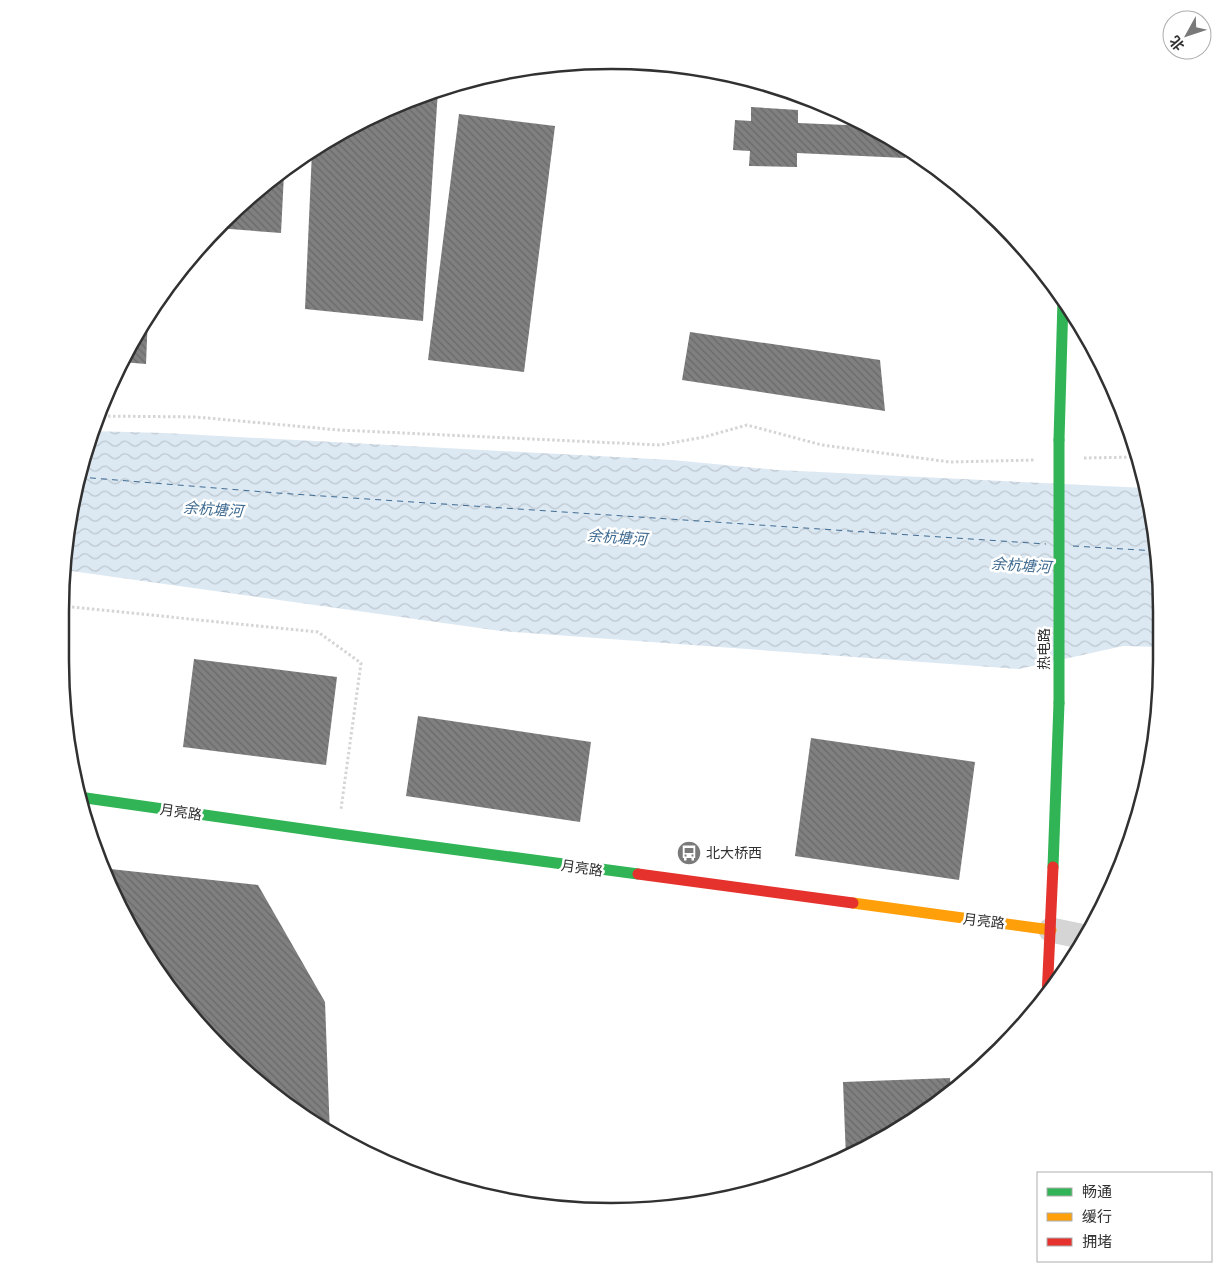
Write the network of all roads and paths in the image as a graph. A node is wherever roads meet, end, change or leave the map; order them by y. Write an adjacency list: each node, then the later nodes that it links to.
1 (1063, 311): 9 (street, 热电路, bridge)
2 (105, 416): 5 (path)
3 (1131, 457): 4 (path)
4 (1078, 458)
5 (1038, 460)
6 (69, 607): 8 (path)
7 (86, 798): 8 (street, 月亮路)
8 (338, 834): 9 (street, 月亮路)
9 (1051, 930): 10 (street, 月亮路); 11 (street, 热电路)
10 (1079, 936)
11 (1048, 981)

